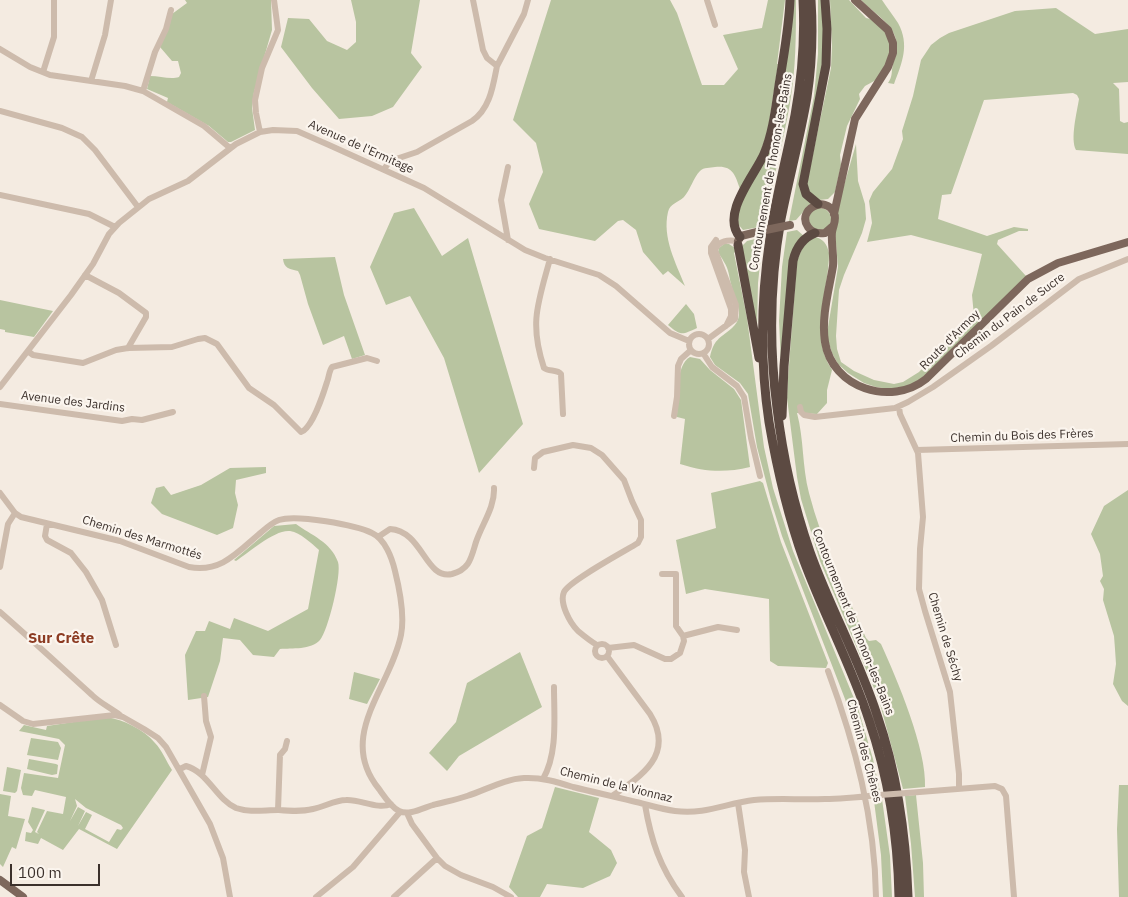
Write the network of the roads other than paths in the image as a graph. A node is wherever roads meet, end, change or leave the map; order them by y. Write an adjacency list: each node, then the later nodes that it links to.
1 (54, 0): 16 (street)
2 (112, 0): 17 (street)
3 (274, 0): 20 (street)
4 (473, 0): 15 (street)
5 (528, 0): 15 (street)
6 (707, 0): 13 (street)
7 (790, 0): 34 (highway)
8 (802, 0): 48 (highway, Contournement de Thonon-les-Bains)
9 (811, 0): 56 (highway, Contournement de Thonon-les-Bains)
10 (825, 0): 26 (highway)
11 (855, 0): 24 (main road)
12 (171, 10): 18 (street)
13 (715, 25)
14 (0, 49): 16 (street)
15 (497, 66): 23 (street)
16 (43, 72): 17 (street)
17 (91, 81): 18 (street)
18 (143, 91): 21 (street)
19 (0, 111): 27 (street)
20 (260, 132): 21 (street, Avenue de l'Ermitage); 23 (street, Avenue de l'Ermitage)
21 (230, 148): 27 (street, Avenue de l'Ermitage)
22 (508, 167): 33 (street)
23 (384, 169): 33 (street, Avenue de l'Ermitage)
24 (840, 188): 26 (main road); 28 (main road)
25 (0, 195): 31 (street)
26 (821, 204): 28 (main road); 29 (main road)
27 (138, 208): 31 (street, Avenue de l'Ermitage)
28 (834, 214): 30 (main road)
29 (806, 222): 32 (main road); 34 (main road, bridge)
30 (833, 226): 32 (main road); 36 (main road, Route d'Armoy)
31 (115, 227): 39 (street, Avenue de l'Ermitage)
32 (818, 233): 36 (main road); 56 (highway)
33 (508, 240): 37 (street, Avenue de l'Ermitage)
34 (738, 241): 40 (street); 48 (highway)
35 (1128, 242): 36 (main road, Route d'Armoy)
36 (833, 253)
37 (550, 259): 41 (street, Avenue de l'Ermitage); 53 (street)
38 (1128, 260): 51 (street, Chemin du Pain de Sucre)
39 (85, 275): 42 (street); 44 (street, Avenue de l'Ermitage)
40 (708, 339): 41 (street); 45 (street)
41 (689, 341): 43 (street)
42 (128, 348): 44 (street); 46 (street)
43 (691, 350): 45 (street); 54 (street)
44 (29, 352): 47 (street, Avenue de l'Ermitage)
45 (703, 353): 59 (street)
46 (377, 361)
47 (0, 387)
48 (767, 401): 103 (highway, Contournement de Thonon-les-Bains)
49 (0, 404): 52 (street, Avenue des Jardins)
50 (800, 407): 51 (street, Chemin du Pain de Sucre)
51 (899, 407): 57 (street, Chemin de Séchy)
52 (173, 412)
53 (563, 414)
54 (674, 416)
55 (1128, 444): 57 (street, Chemin du Bois des Frères)
56 (782, 446): 104 (highway, Contournement de Thonon-les-Bains)
57 (917, 450): 84 (street, Chemin de Séchy)
58 (534, 468): 71 (street)
59 (760, 476)
60 (494, 488): 64 (street)
61 (0, 493): 62 (street)
62 (15, 513): 63 (street, Chemin des Marmottés); 65 (street)
63 (47, 524): 64 (street, Chemin des Marmottés); 70 (street)
64 (378, 537): 88 (street)
65 (0, 567)
66 (662, 574): 69 (street)
67 (0, 612): 78 (street)
68 (737, 630): 69 (street)
69 (683, 636): 72 (street)
70 (116, 645)
71 (597, 645): 72 (street); 73 (street)
72 (608, 648): 73 (street)
73 (607, 656): 83 (street)
74 (828, 671): 86 (street, Chemin des Chênes)
75 (554, 687): 82 (street)
76 (204, 696): 81 (street)
77 (0, 706): 78 (street)
78 (123, 717): 80 (street)
79 (287, 741): 91 (street)
80 (180, 769): 81 (street); 96 (street)
81 (202, 776): 91 (street)
82 (543, 779): 85 (street, Chemin de la Vionnaz); 92 (street, Chemin de la Vionnaz)
83 (626, 786): 85 (street); 87 (street)
84 (958, 788): 86 (street, Chemin de la Vionnaz, bridge); 105 (street, Chemin de la Vionnaz)
85 (612, 796): 87 (street, Chemin de la Vionnaz)
86 (866, 796): 89 (street, Chemin de la Vionnaz); 102 (street, Chemin des Chênes)
87 (631, 800): 90 (street, Chemin de la Vionnaz)
88 (391, 804): 91 (street); 92 (street)
89 (738, 804): 90 (street, Chemin de la Vionnaz); 101 (street)
90 (645, 805): 100 (street)
91 (278, 810)
92 (404, 812): 93 (street); 97 (street)
93 (436, 858): 98 (street); 99 (street)
94 (0, 880): 95 (main road)
95 (23, 897)
96 (230, 897)
97 (316, 897)
98 (394, 897)
99 (511, 897)
100 (682, 897)
101 (749, 897)
102 (876, 897)
103 (899, 897)
104 (908, 897)
105 (1014, 897)

